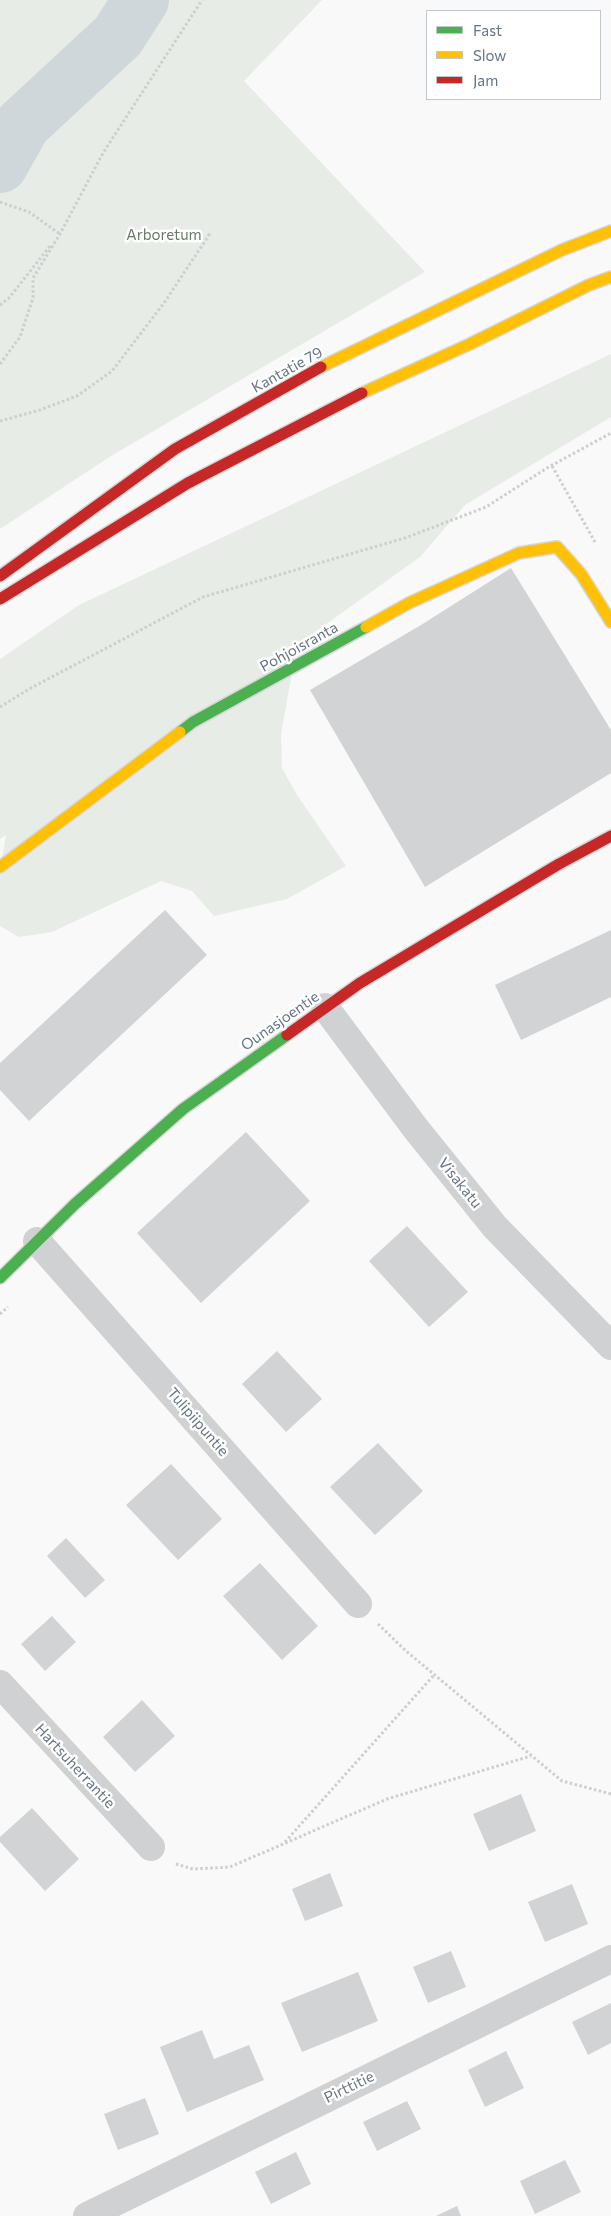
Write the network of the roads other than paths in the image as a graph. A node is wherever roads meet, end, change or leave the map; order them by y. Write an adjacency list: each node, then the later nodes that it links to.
1 (611, 231): 3 (street, Kantatie 79)
2 (611, 277): 4 (street)
3 (0, 576)
4 (0, 598)
5 (611, 622): 7 (street, Pohjoisranta)
6 (611, 836): 8 (street, Ounasjoentie)
7 (0, 867)
8 (325, 1007): 9 (street, Ounasjoentie); 11 (street, Visakatu)
9 (37, 1241): 10 (street, Ounasjoentie); 12 (street, Tulipiipuntie)
10 (0, 1278)
11 (611, 1346)
12 (358, 1604)
13 (0, 1684): 14 (street, Hartsuherrantie)
14 (151, 1847)
15 (611, 1959): 16 (street, Pirttitie)
16 (87, 2216)

